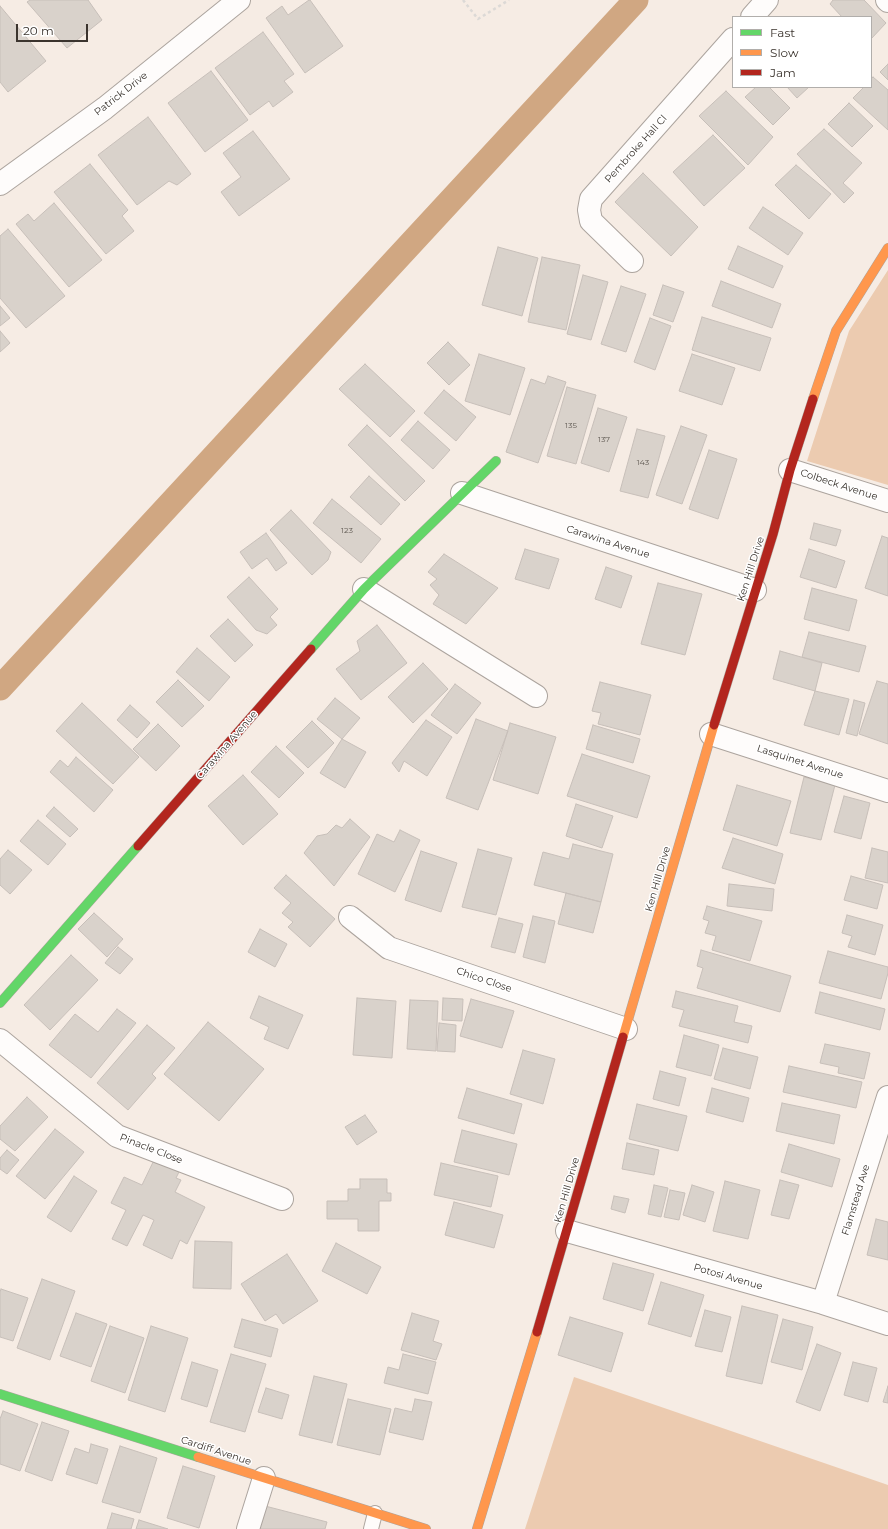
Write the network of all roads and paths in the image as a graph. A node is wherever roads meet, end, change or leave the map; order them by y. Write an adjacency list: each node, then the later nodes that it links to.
1 (239, 0): 7 (street, Patrick Drive)
2 (464, 0): 3 (path)
3 (509, 0)
4 (768, 0): 5 (street)
5 (753, 16)
6 (732, 40): 9 (street, Pembroke Hall Cl)
7 (0, 184)
8 (888, 248): 11 (street, Ken Hill Drive)
9 (632, 261)
10 (496, 461): 12 (street, Carawina Avenue)
11 (790, 470): 13 (street, Colbeck Avenue); 15 (street, Ken Hill Drive)
12 (462, 493): 14 (street, Carawina Avenue); 15 (street, Carawina Avenue)
13 (888, 501)
14 (364, 589): 16 (street); 20 (street, Carawina Avenue)
15 (755, 590): 17 (street, Ken Hill Drive)
16 (536, 696)
17 (711, 734): 18 (street, Lasquinet Avenue); 21 (street, Ken Hill Drive)
18 (888, 790)
19 (350, 918): 21 (street, Chico Close)
20 (0, 1003)
21 (626, 1028): 25 (street, Ken Hill Drive)
22 (0, 1040): 24 (street, Pinacle Close)
23 (888, 1097): 26 (street, Flamstead Ave)
24 (282, 1199)
25 (567, 1231): 26 (street, Potosi Avenue); 34 (street, Ken Hill Drive)
26 (823, 1303): 27 (street, Potosi Avenue)
27 (888, 1324)
28 (0, 1394): 29 (street, Cardiff Avenue)
29 (264, 1478): 30 (street, Cardiff Avenue); 31 (street)
30 (375, 1513): 32 (lane); 33 (street, Cardiff Avenue)
31 (248, 1529)
32 (371, 1529)
33 (426, 1529)
34 (477, 1529)

